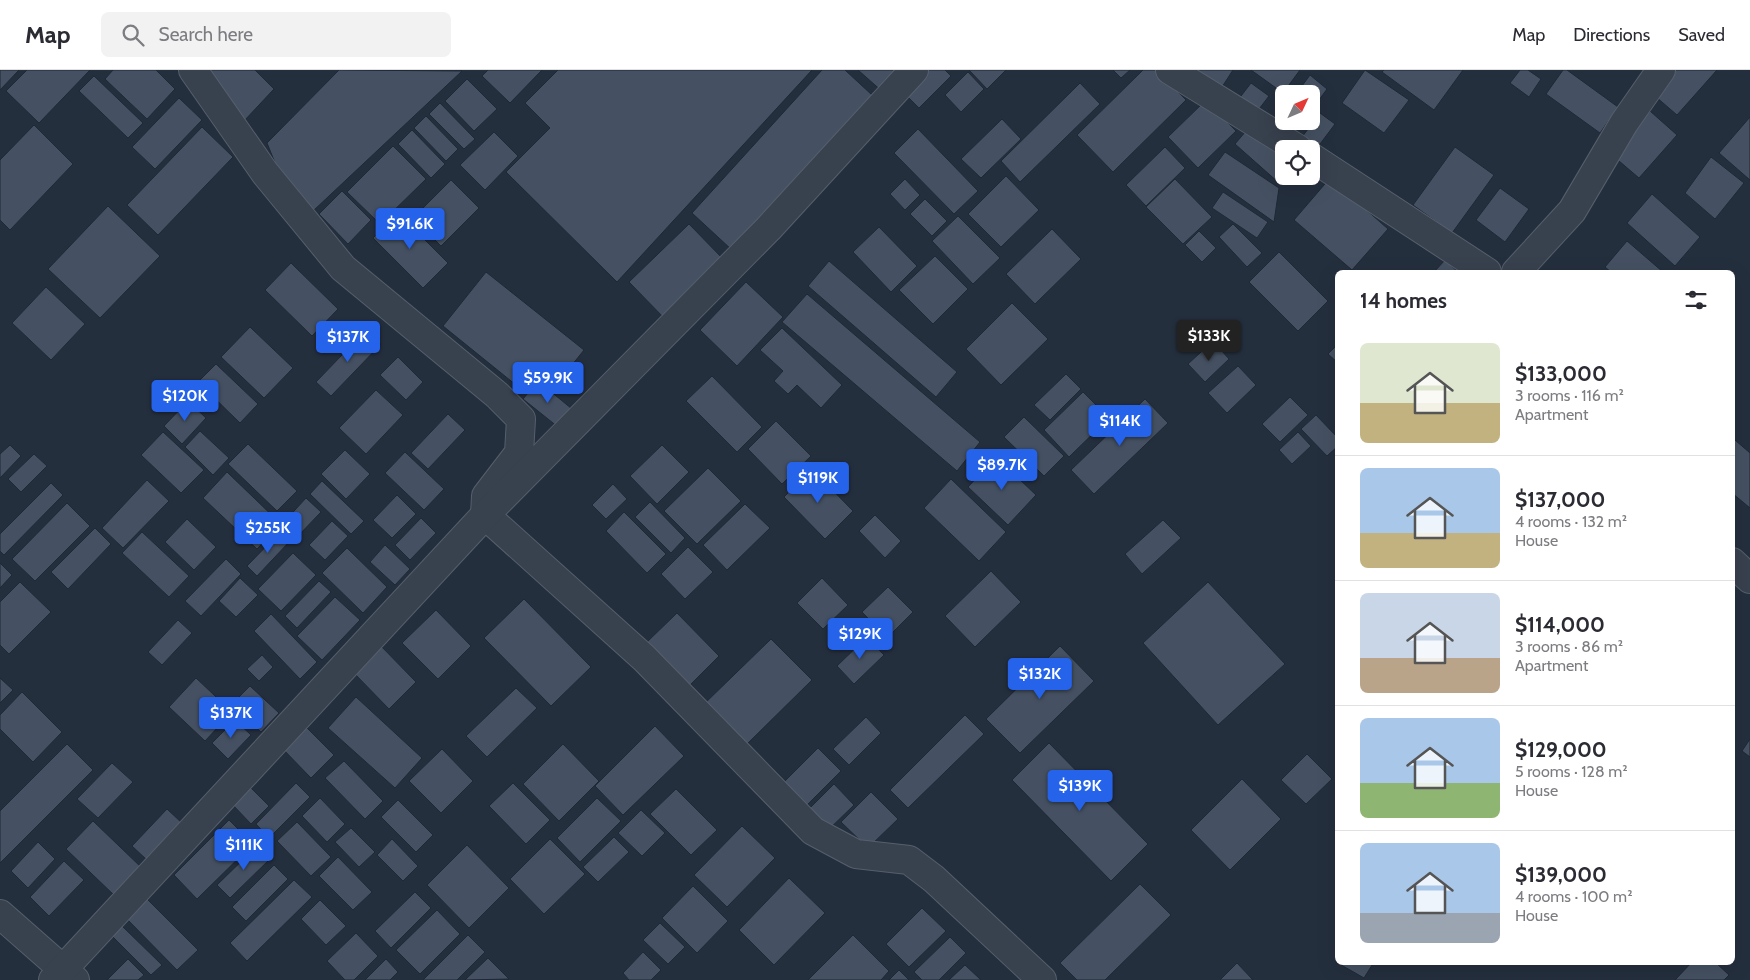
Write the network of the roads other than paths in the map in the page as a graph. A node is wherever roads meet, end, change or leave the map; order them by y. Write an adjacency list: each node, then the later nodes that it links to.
1 (193, 70): 9 (street)
2 (914, 70): 9 (street)
3 (1170, 70): 5 (street)
4 (1661, 70): 8 (street)
5 (1283, 140)
6 (1320, 163): 7 (street)
7 (1484, 270)
8 (1518, 270)
9 (485, 515): 13 (street); 14 (street)
10 (1735, 565): 11 (street)
11 (1750, 579)
12 (0, 914): 13 (street)
13 (63, 976)
14 (1042, 980)

